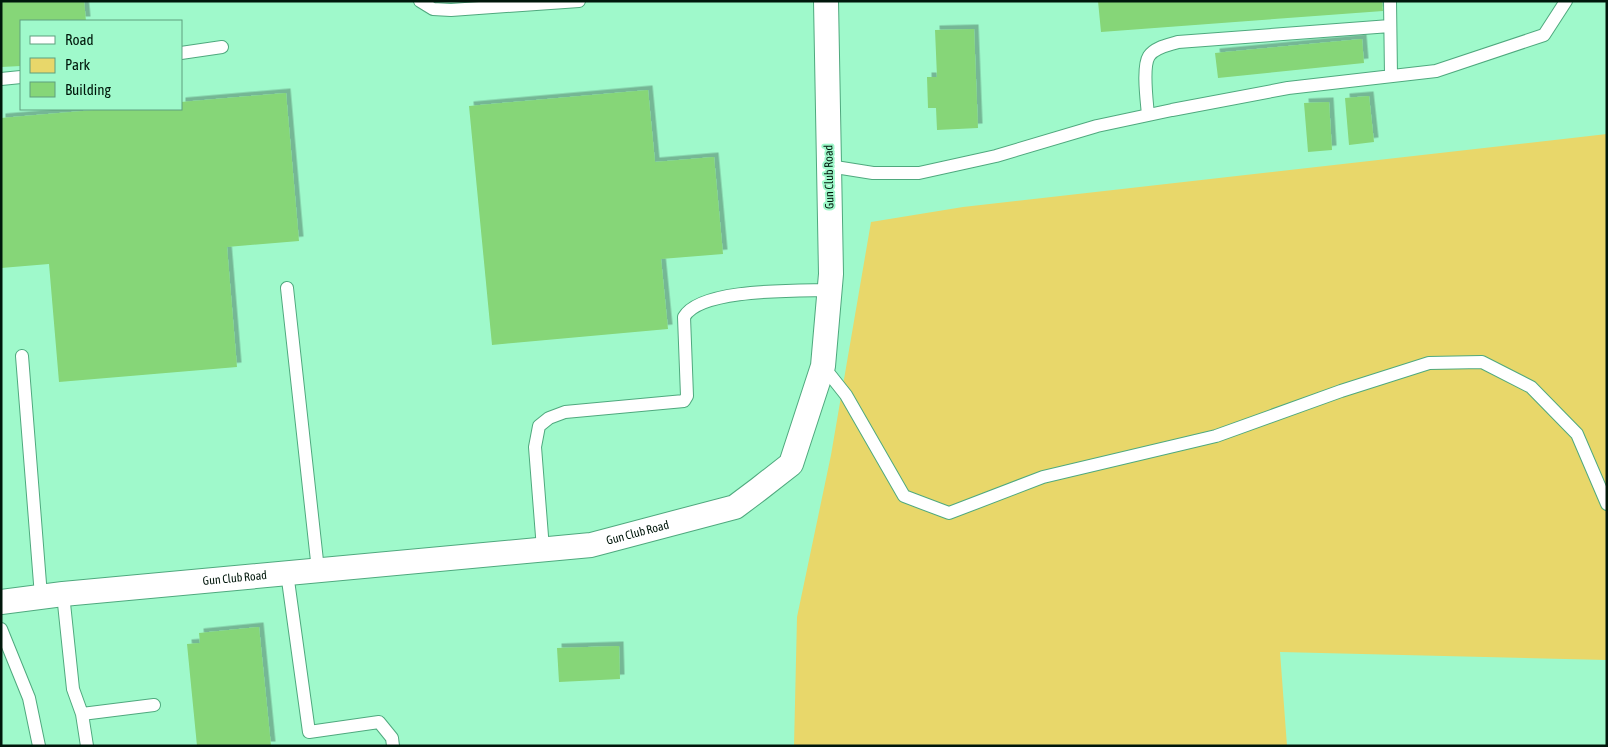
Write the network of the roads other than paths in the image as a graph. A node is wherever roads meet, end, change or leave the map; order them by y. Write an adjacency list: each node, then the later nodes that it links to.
1 (420, 1): 2 (lane)
2 (579, 1)
3 (826, 1): 13 (street, Gun Club Road)
4 (1390, 1): 6 (lane)
5 (1566, 1): 9 (lane)
6 (1390, 26): 9 (lane); 12 (lane)
7 (222, 47): 8 (lane)
8 (182, 53)
9 (1391, 76): 12 (lane)
10 (20, 77): 11 (lane)
11 (1, 79)
12 (1148, 115): 13 (lane)
13 (829, 166): 15 (street, Gun Club Road)
14 (287, 288): 20 (lane)
15 (830, 290): 17 (street, Gun Club Road); 19 (lane)
16 (22, 356): 22 (lane)
17 (823, 366): 18 (lane); 19 (street, Gun Club Road)
18 (1607, 504)
19 (543, 549): 20 (street, Gun Club Road)
20 (318, 570): 21 (street, Gun Club Road)
21 (287, 573): 22 (street, Gun Club Road); 29 (lane)
22 (52, 595): 23 (street, Gun Club Road); 26 (lane)
23 (1, 602)
24 (1, 629): 27 (lane)
25 (154, 705): 26 (lane)
26 (82, 714): 28 (lane)
27 (39, 746)
28 (87, 746)
29 (393, 746)

